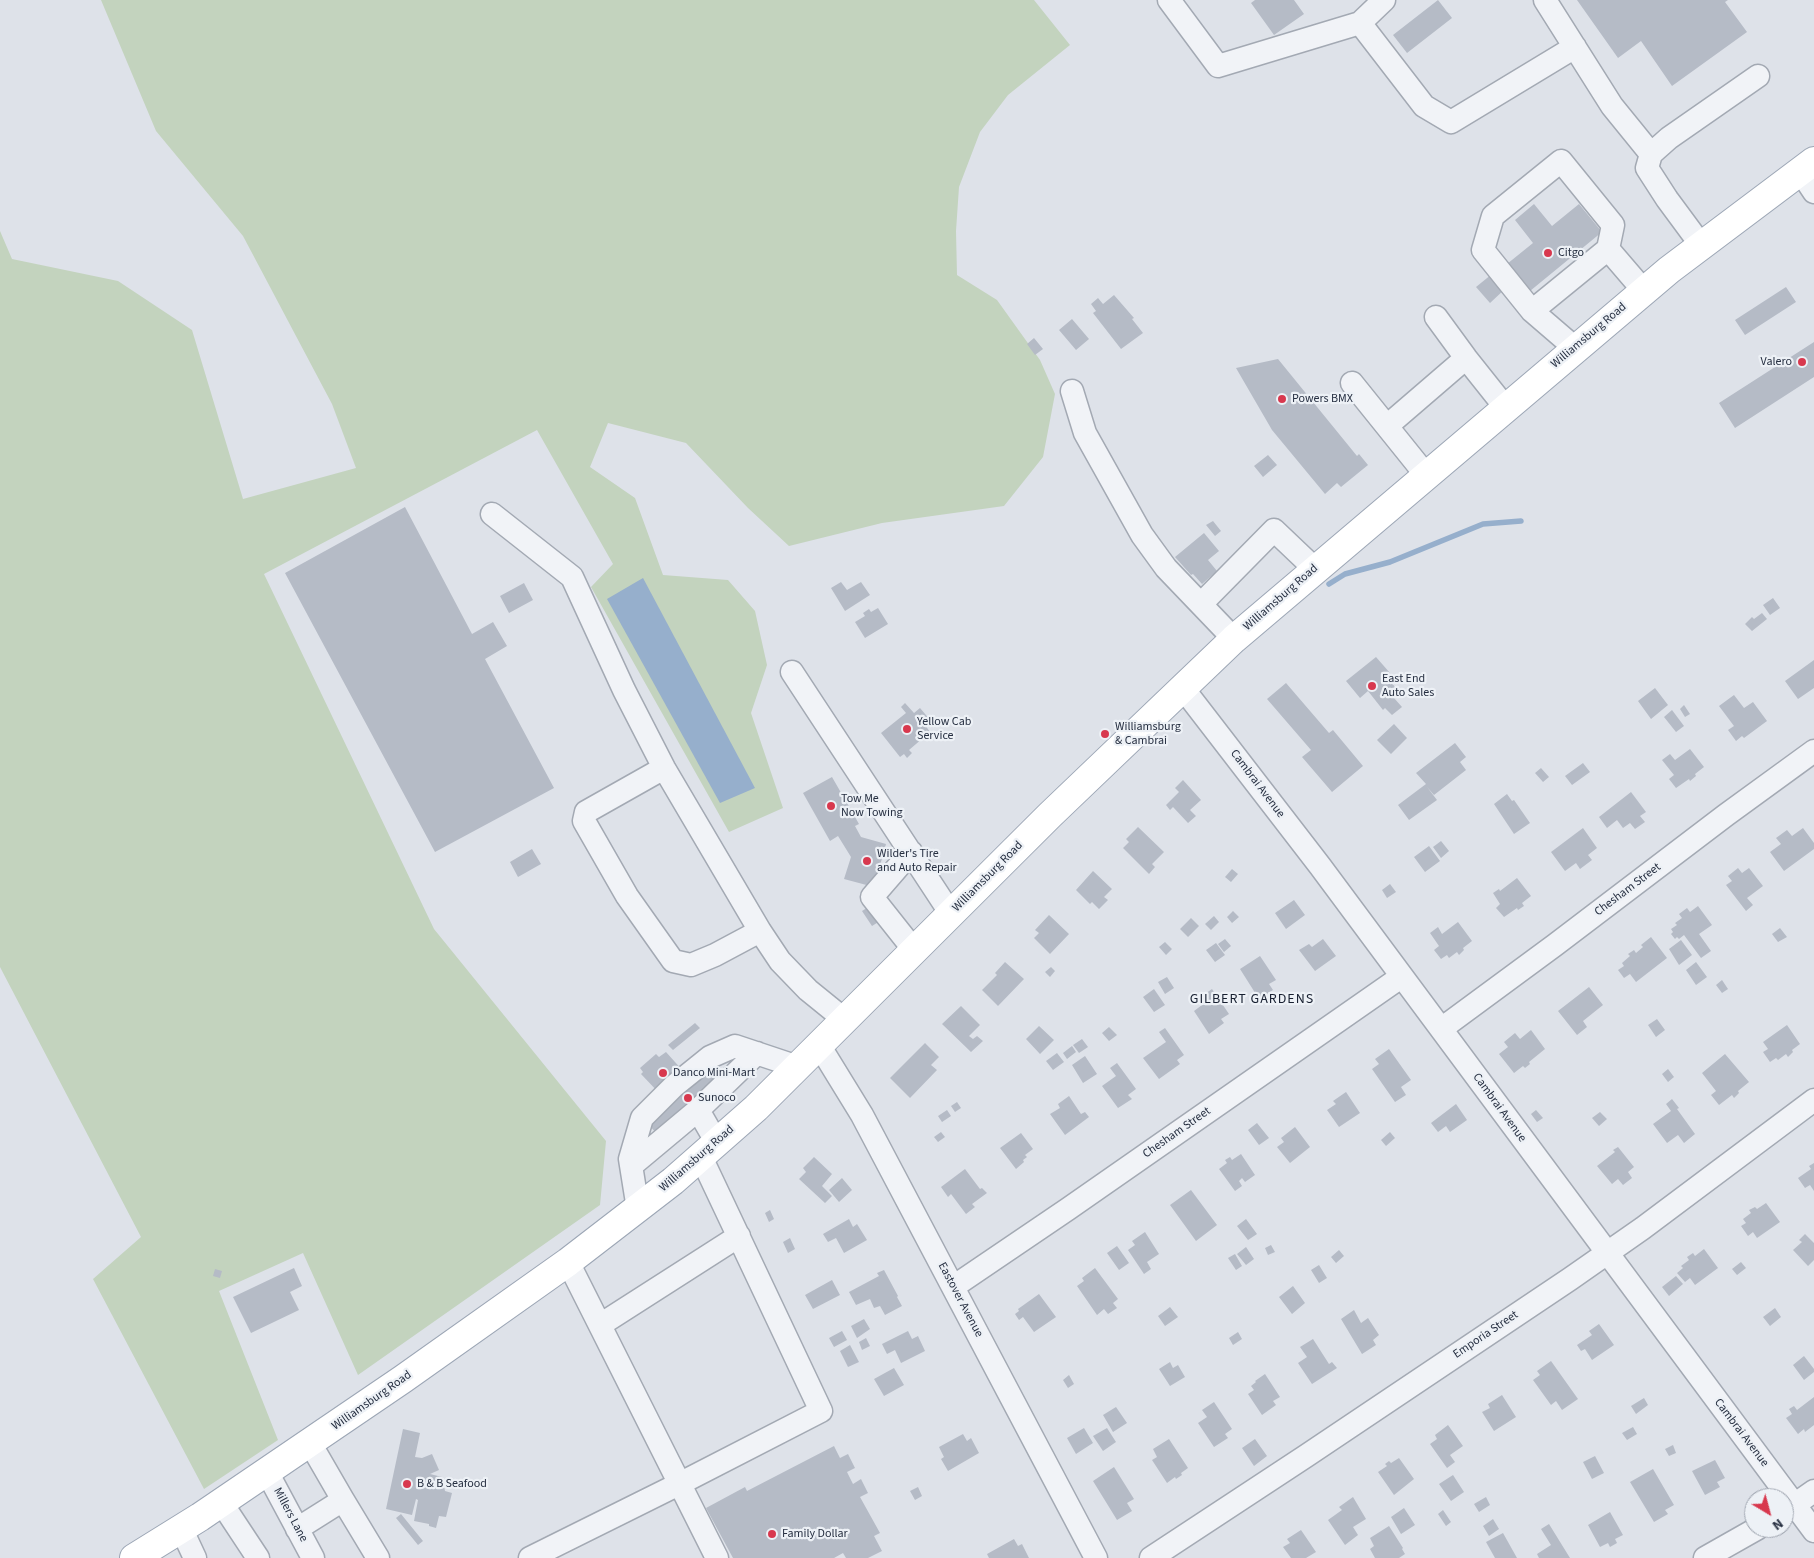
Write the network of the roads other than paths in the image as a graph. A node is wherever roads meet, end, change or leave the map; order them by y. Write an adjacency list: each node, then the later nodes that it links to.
1 (1170, 0): 4 (street)
2 (1384, 0): 4 (street)
3 (1545, 0): 5 (street)
4 (1360, 23): 5 (street)
5 (1575, 48): 7 (street)
6 (1758, 76): 7 (street)
7 (1651, 154): 9 (street)
8 (1809, 175): 9 (main road, Williamsburg Road)
9 (1701, 245): 11 (main road, Williamsburg Road)
10 (1608, 248): 11 (street); 12 (street); 12 (street)
11 (1644, 291): 14 (main road, Williamsburg Road)
12 (1532, 311): 14 (street)
13 (1436, 317): 15 (street)
14 (1575, 348): 18 (main road, Williamsburg Road)
15 (1466, 358): 18 (street); 19 (street)
16 (1352, 383): 19 (street)
17 (1072, 391): 23 (street)
18 (1505, 407): 20 (main road, Williamsburg Road)
19 (1387, 426): 20 (street)
20 (1426, 475): 22 (main road, Williamsburg Road)
21 (492, 514): 28 (street)
22 (1315, 569): 23 (street); 24 (main road, Williamsburg Road)
23 (1201, 604): 24 (street)
24 (1234, 639): 26 (main road, Williamsburg Road)
25 (792, 672): 29 (street)
26 (1182, 687): 30 (main road, Williamsburg Road); 33 (street, Cambrai Avenue)
27 (1814, 751): 35 (street, Chesham Street)
28 (664, 768): 31 (street); 31 (street)
29 (911, 852): 30 (street); 32 (street)
30 (952, 914): 32 (main road, Williamsburg Road)
31 (760, 931): 34 (street)
32 (914, 950): 34 (main road, Williamsburg Road)
33 (1400, 977): 35 (street, Cambrai Avenue); 47 (street, Chesham Street)
34 (844, 1020): 36 (main road, Williamsburg Road)
35 (1441, 1029): 45 (street, Cambrai Avenue)
36 (819, 1045): 38 (main road, Williamsburg Road); 47 (street, Eastover Avenue)
37 (757, 1053): 38 (street); 40 (street); 42 (street)
38 (798, 1066): 41 (main road, Williamsburg Road)
39 (1814, 1100): 45 (street, Emporia Street)
40 (698, 1110): 41 (street); 42 (street)
41 (709, 1150): 43 (main road, Williamsburg Road); 44 (street)
42 (631, 1166): 43 (street)
43 (638, 1209): 46 (main road, Williamsburg Road)
44 (739, 1236): 48 (street); 51 (street)
45 (1606, 1253): 52 (street, Cambrai Avenue); 70 (street, Emporia Street)
46 (568, 1262): 48 (street); 49 (main road, Williamsburg Road)
47 (953, 1287): 69 (street, Eastover Avenue)
48 (600, 1326): 51 (street)
49 (310, 1443): 50 (main road, Williamsburg Road); 54 (street)
50 (266, 1472): 55 (main road, Williamsburg Road); 59 (street, Millers Lane)
51 (679, 1484): 67 (street); 68 (street)
52 (1775, 1488)
53 (1814, 1490): 56 (street)
54 (343, 1500): 59 (street); 66 (street)
55 (221, 1502): 58 (main road, Williamsburg Road); 64 (street)
56 (1794, 1504)
57 (1794, 1513): 60 (street, Cambrai Avenue)
58 (181, 1528): 62 (main road, Williamsburg Road); 63 (street)
59 (297, 1529): 65 (street, Millers Lane)
60 (1814, 1531)
61 (1744, 1536): 71 (street)
62 (134, 1558)
63 (194, 1558)
64 (258, 1558)
65 (313, 1558)
66 (378, 1558)
67 (530, 1558)
68 (717, 1558)
69 (1096, 1558)
70 (1151, 1558)
71 (1705, 1558)

